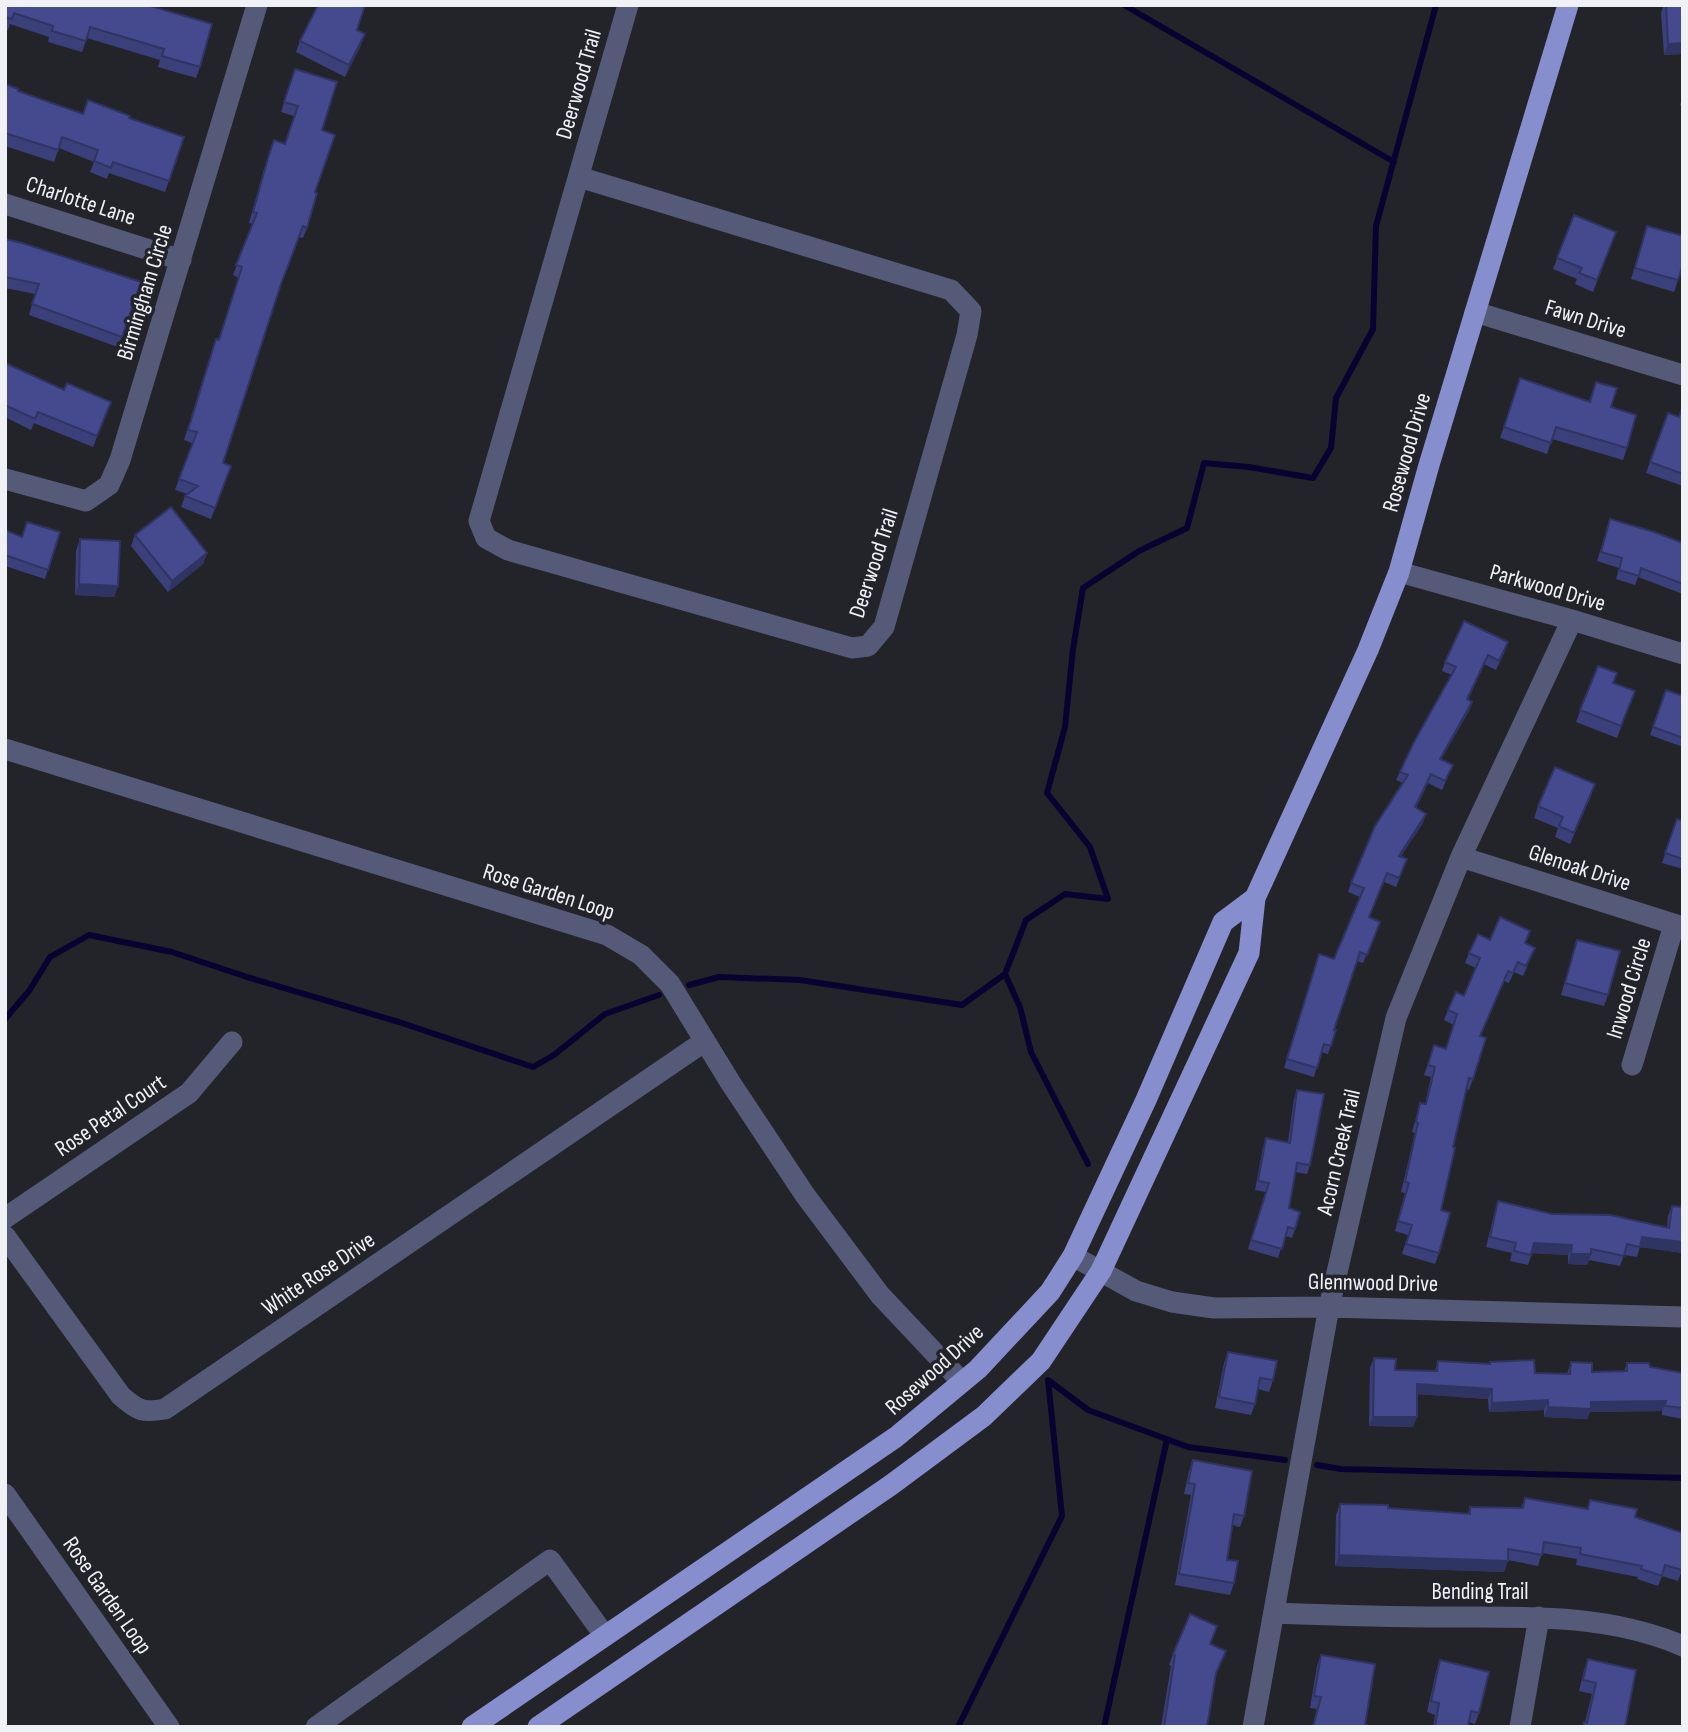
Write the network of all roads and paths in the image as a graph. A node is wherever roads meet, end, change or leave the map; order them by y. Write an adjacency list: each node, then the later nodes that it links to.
1 (257, 5): 6 (street, Birmingham Circle)
2 (628, 5): 4 (street, Deerwood Trail)
3 (1568, 5): 7 (main road, Rosewood Drive)
4 (579, 177): 4 (street, Deerwood Trail)
5 (5, 204): 6 (street, Charlotte Lane)
6 (181, 260): 9 (street, Birmingham Circle)
7 (1475, 312): 8 (street, Fawn Drive); 10 (main road, Rosewood Drive)
8 (1683, 374)
9 (5, 479)
10 (1399, 572): 11 (street, Parkwood Drive); 15 (main road, Rosewood Drive)
11 (1572, 620): 12 (street, Parkwood Drive); 14 (street, Acorn Creek Trail)
12 (1683, 654)
13 (5, 749): 17 (street, Rose Garden Loop)
14 (1461, 857): 16 (street, Glenoak Drive); 24 (street, Acorn Creek Trail)
15 (1255, 898): 22 (main road, Rosewood Drive); 23 (main road, Rosewood Drive)
16 (1679, 926): 19 (street, Inwood Circle)
17 (705, 1041): 21 (street, White Rose Drive); 26 (street, Rose Garden Loop)
18 (232, 1042): 20 (street, Rose Petal Court)
19 (1632, 1065)
20 (5, 1218)
21 (5, 1236)
22 (1073, 1256): 23 (street, Glennwood Drive); 26 (main road, Rosewood Drive)
23 (1101, 1271): 24 (street, Glennwood Drive); 35 (main road, Rosewood Drive)
24 (1329, 1307): 25 (street, Glennwood Drive); 28 (street, Acorn Creek Trail)
25 (1683, 1317)
26 (962, 1382): 30 (main road, Rosewood Drive)
27 (5, 1494): 32 (street, Rose Garden Loop)
28 (1274, 1613): 29 (street, Bending Trail); 36 (street, Acorn Creek Trail)
29 (1539, 1617): 31 (street, Bending Trail); 37 (street)
30 (605, 1636): 33 (street); 34 (main road, Rosewood Drive)
31 (1683, 1646)
32 (169, 1727)
33 (316, 1727)
34 (472, 1727)
35 (538, 1727)
36 (1254, 1727)
37 (1520, 1727)

